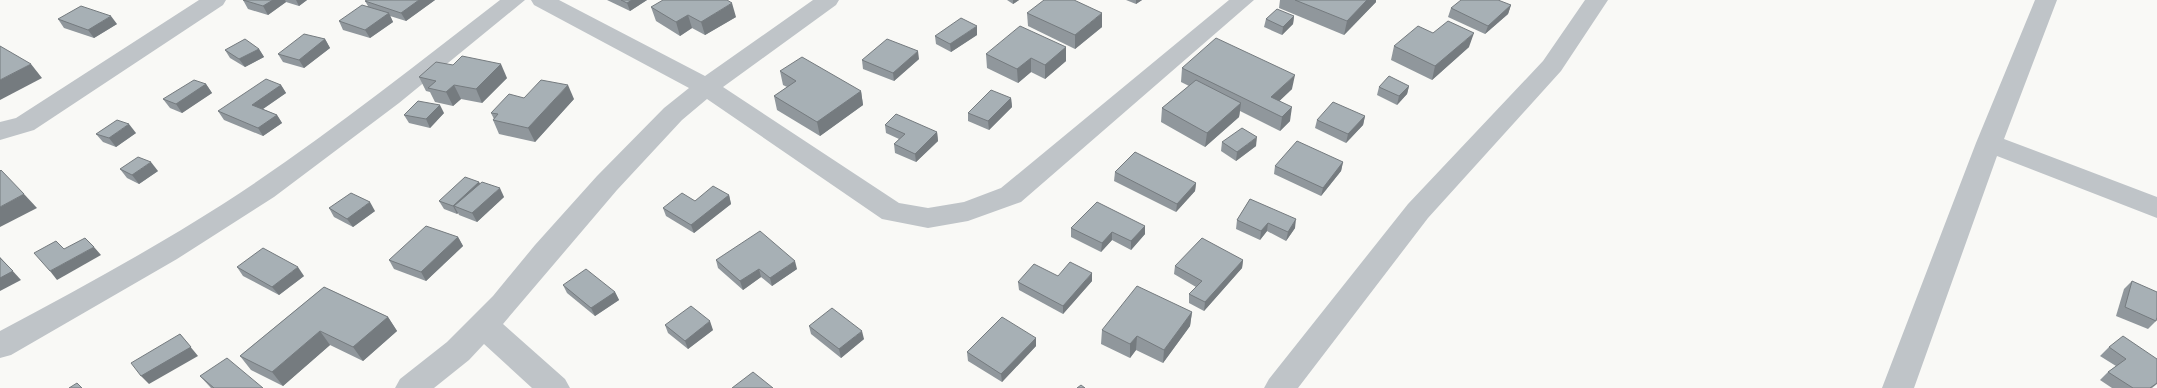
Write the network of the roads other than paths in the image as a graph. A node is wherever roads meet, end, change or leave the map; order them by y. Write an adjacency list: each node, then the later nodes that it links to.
1 (215, 0): 9 (street)
2 (514, 0): 13 (street)
3 (542, 0): 8 (street)
4 (828, 0): 8 (street)
5 (1243, 0): 8 (street)
6 (1597, 0): 16 (street)
7 (2046, 0): 10 (street)
8 (706, 87): 12 (street)
9 (0, 131)
10 (1989, 143): 11 (street); 17 (street)
11 (2157, 208)
12 (483, 325): 14 (street); 15 (street)
13 (0, 346)
14 (411, 388)
15 (554, 388)
16 (1280, 388)
17 (1898, 388)

